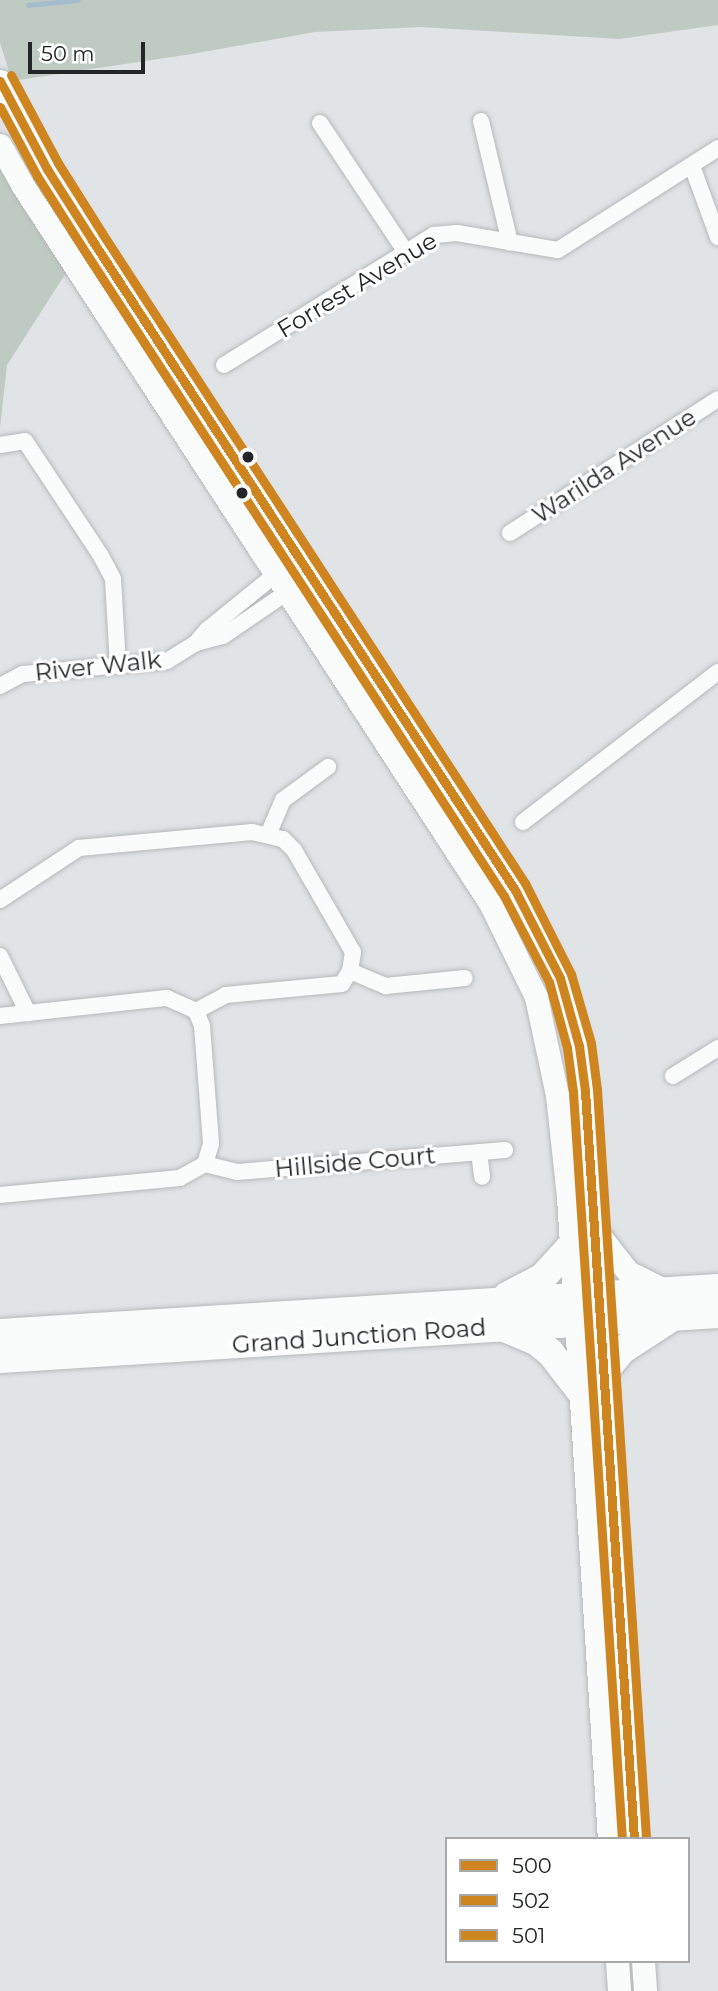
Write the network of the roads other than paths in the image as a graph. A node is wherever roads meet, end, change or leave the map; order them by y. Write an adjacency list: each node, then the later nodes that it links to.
1 (0, 82): 14 (main road)
2 (481, 121): 8 (street)
3 (320, 123): 9 (street)
4 (0, 145): 16 (main road)
5 (718, 148): 6 (street, Forrest Avenue)
6 (692, 166): 7 (street); 8 (street, Forrest Avenue)
7 (718, 237)
8 (510, 243): 9 (street, Forrest Avenue)
9 (405, 251): 10 (street, Forrest Avenue)
10 (224, 365)
11 (718, 399): 13 (street, Warilda Avenue)
12 (0, 445): 18 (street)
13 (510, 533)
14 (298, 556): 15 (main road); 16 (street, River Walk)
15 (311, 576): 16 (street, River Walk); 38 (main road)
16 (282, 583): 17 (street, River Walk); 17 (street, River Walk); 39 (main road)
17 (196, 643): 18 (street, River Walk)
18 (118, 666): 20 (street, River Walk)
19 (718, 672): 22 (street)
20 (0, 686)
21 (328, 767): 23 (street)
22 (523, 822)
23 (268, 835): 24 (street); 26 (street)
24 (0, 900)
25 (0, 956): 29 (street)
26 (350, 971): 27 (street); 28 (street)
27 (465, 978)
28 (196, 1011): 29 (street); 35 (street)
29 (28, 1013): 30 (street)
30 (0, 1016)
31 (718, 1048): 32 (street)
32 (673, 1076)
33 (505, 1150): 34 (street, Hillside Court)
34 (479, 1152): 35 (street, Hillside Court); 36 (street)
35 (205, 1164): 37 (street)
36 (482, 1177)
37 (0, 1195)
38 (595, 1230): 41 (main road); 42 (main road)
39 (571, 1246): 42 (main road); 43 (highway)
40 (718, 1289): 41 (highway, Grand Junction Road)
41 (671, 1304): 42 (highway, Grand Junction Road); 44 (highway, Grand Junction Road); 47 (highway)
42 (588, 1309): 43 (highway, Grand Junction Road); 47 (main road); 48 (main road)
43 (498, 1314): 45 (highway, Grand Junction Road); 46 (highway, Grand Junction Road); 48 (highway)
44 (718, 1314)
45 (0, 1333)
46 (0, 1359)
47 (605, 1371): 50 (main road)
48 (580, 1391): 49 (main road)
49 (609, 1837)
50 (634, 1837)
51 (617, 1963): 53 (main road)
52 (643, 1963): 54 (main road)
53 (619, 1991)
54 (645, 1991)

